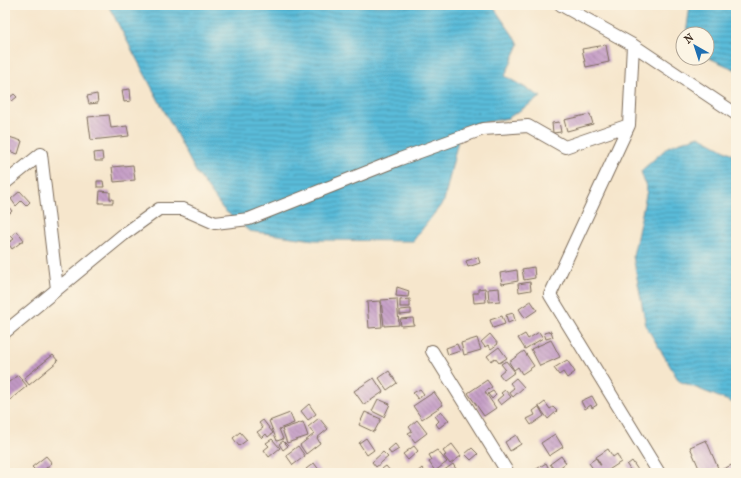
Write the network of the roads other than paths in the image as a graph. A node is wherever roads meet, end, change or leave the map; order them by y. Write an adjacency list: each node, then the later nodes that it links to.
1 (561, 5): 2 (street)
2 (633, 45): 3 (street); 4 (street)
3 (736, 114)
4 (629, 125): 6 (street); 10 (street)
5 (5, 183): 6 (street)
6 (57, 289): 7 (street)
7 (5, 332)
8 (432, 351): 9 (street)
9 (508, 473)
10 (659, 473)

